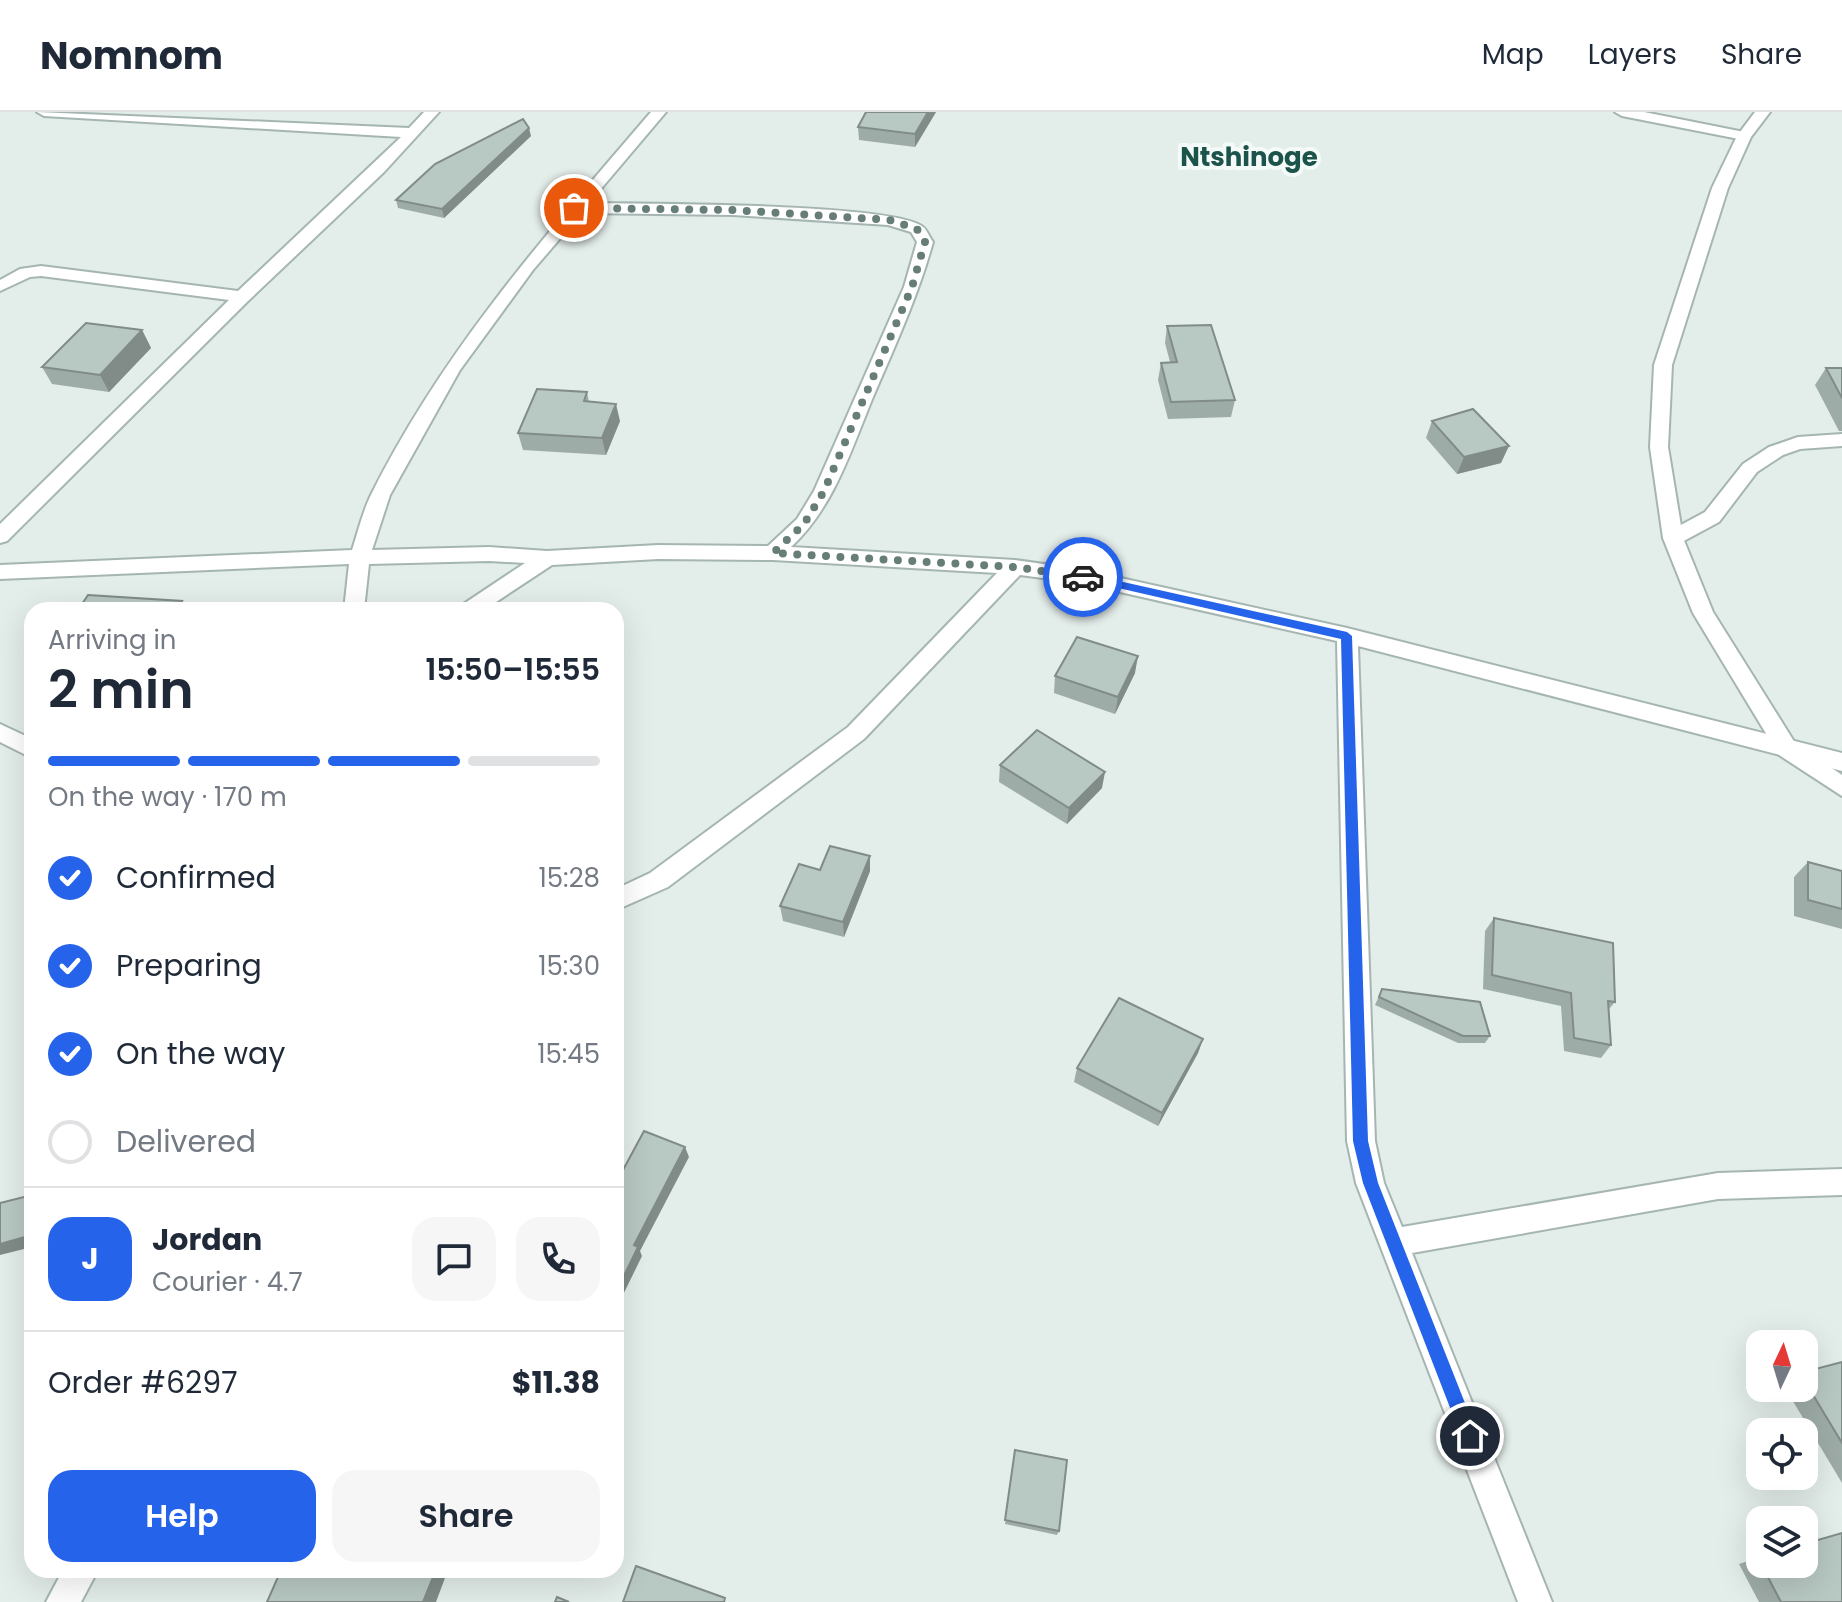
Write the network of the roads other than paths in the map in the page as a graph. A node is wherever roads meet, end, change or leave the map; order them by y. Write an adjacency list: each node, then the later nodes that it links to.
1 (44, 112): 6 (street)
2 (432, 112): 6 (street)
3 (659, 112): 8 (street)
4 (1622, 112): 7 (street)
5 (1763, 112): 7 (street)
6 (414, 133): 10 (street)
7 (1744, 136): 13 (street)
8 (574, 208): 14 (street); 15 (street)
9 (0, 286): 10 (street)
10 (242, 297): 12 (street)
11 (1842, 440): 13 (street)
12 (0, 536)
13 (1673, 538): 24 (street)
14 (773, 553): 16 (street); 17 (street)
15 (360, 557): 16 (street); 18 (street); 19 (street)
16 (547, 558): 20 (street)
17 (1015, 567): 21 (street); 27 (street)
18 (0, 572)
19 (355, 602)
20 (481, 602)
21 (1347, 636): 24 (street); 29 (street)
22 (0, 732): 23 (street)
23 (24, 745)
24 (1787, 749): 25 (street); 26 (street)
25 (1842, 762)
26 (1842, 787)
27 (624, 896)
28 (1842, 1182): 29 (street)
29 (1394, 1242): 32 (street)
30 (76, 1578): 31 (street)
31 (63, 1602)
32 (1535, 1602)

